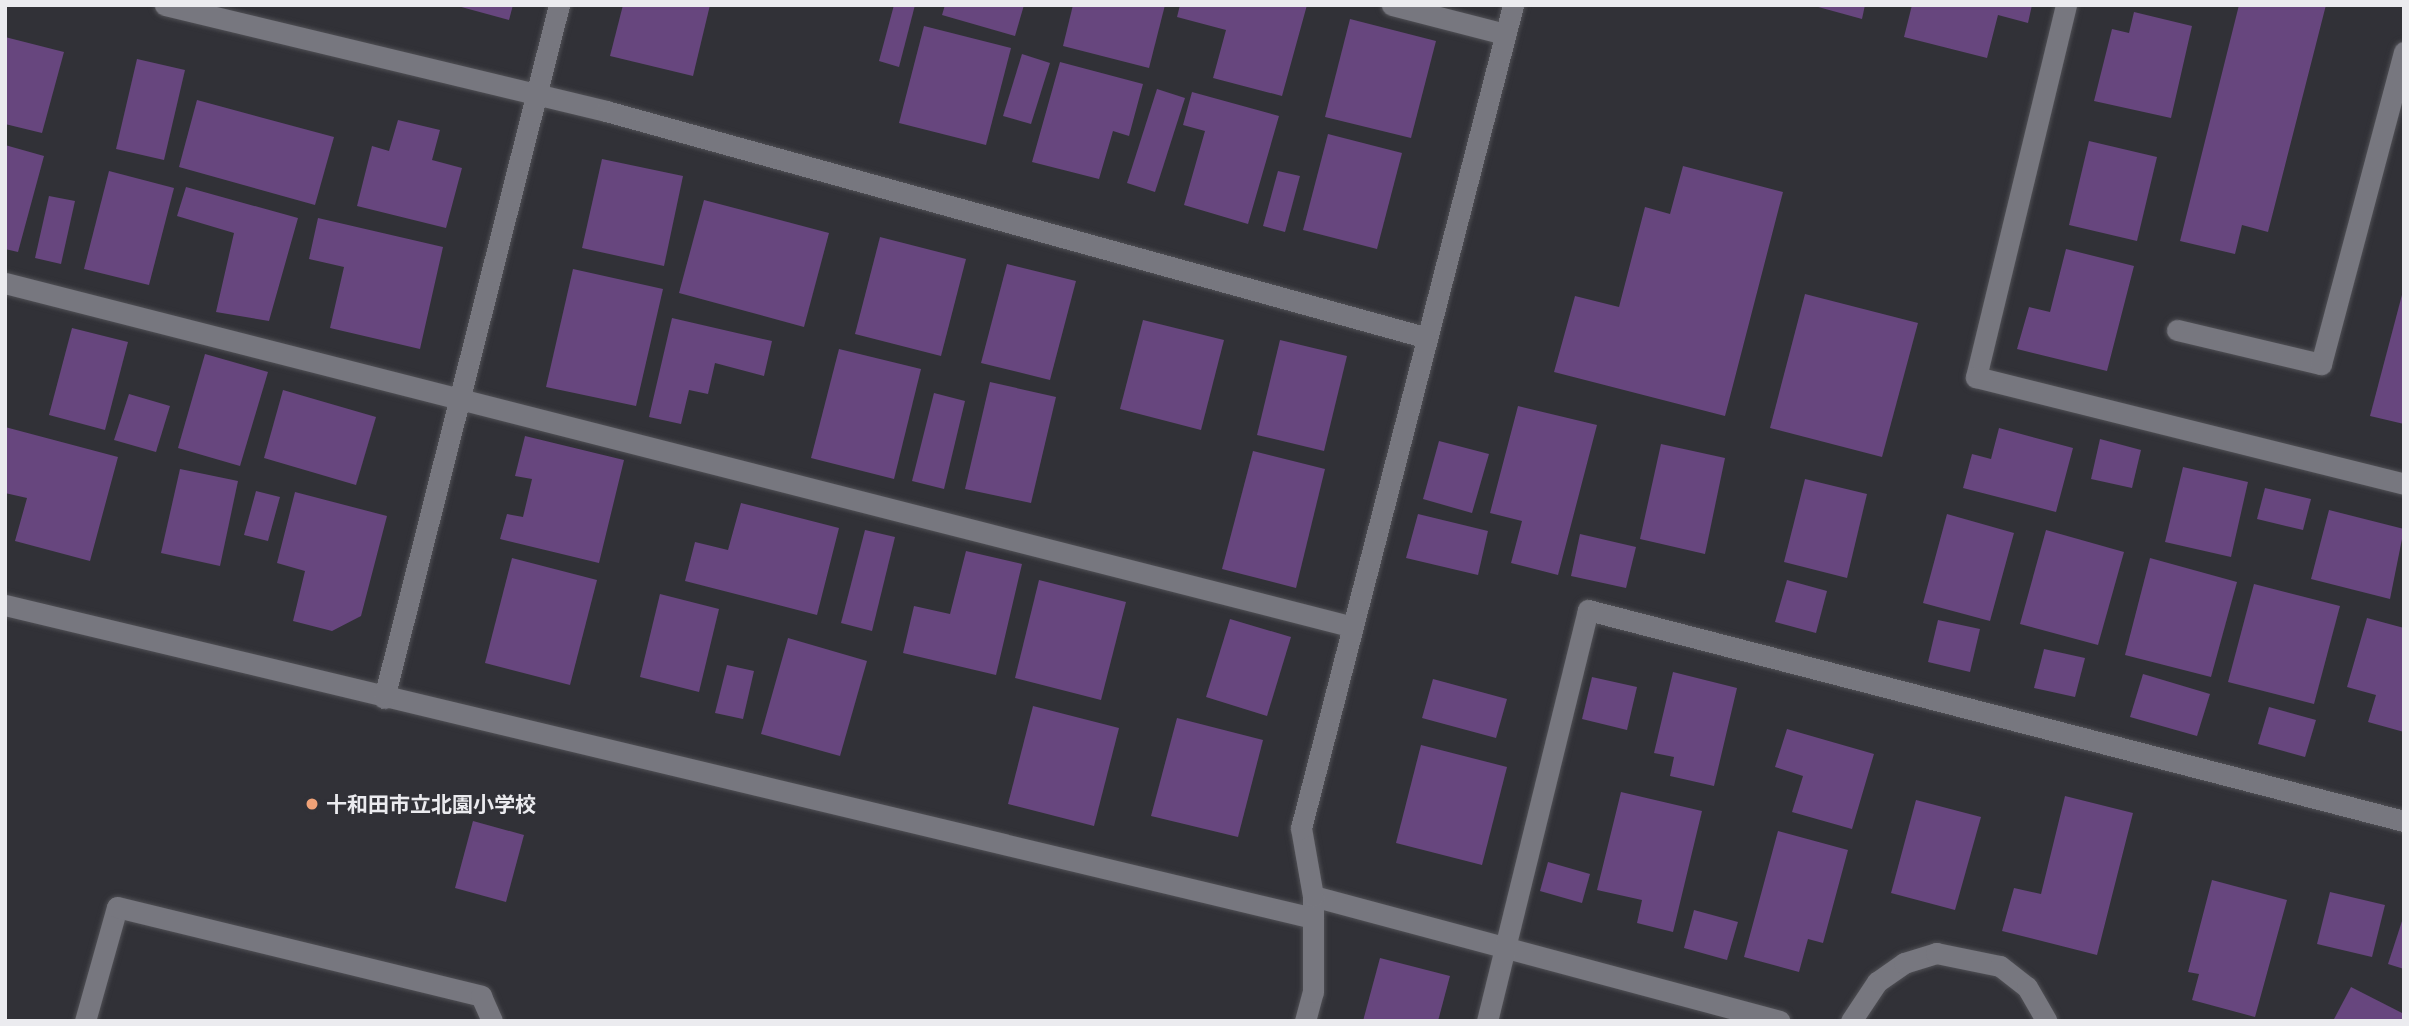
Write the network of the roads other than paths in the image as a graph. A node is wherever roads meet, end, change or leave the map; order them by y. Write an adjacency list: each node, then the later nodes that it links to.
1 (164, 5): 8 (street)
2 (559, 5): 8 (street)
3 (1392, 5): 6 (street)
4 (1513, 5): 6 (street)
5 (2066, 5): 13 (street)
6 (1505, 34): 11 (street)
7 (2404, 52): 10 (street)
8 (537, 96): 11 (street); 12 (street)
9 (5, 283): 12 (street)
10 (2177, 330)
11 (1424, 337): 15 (street)
12 (460, 400): 15 (street); 16 (street)
13 (2404, 484)
14 (5, 605): 16 (street)
15 (1350, 626): 18 (street)
16 (384, 698): 18 (street)
17 (2404, 821): 19 (street)
18 (1313, 907): 19 (street); 22 (street)
19 (1505, 944): 23 (street); 24 (street)
20 (85, 1021): 21 (street)
21 (492, 1021)
22 (1305, 1021)
23 (1486, 1021)
24 (1780, 1021)
25 (1852, 1021): 26 (street)
26 (2047, 1021)

